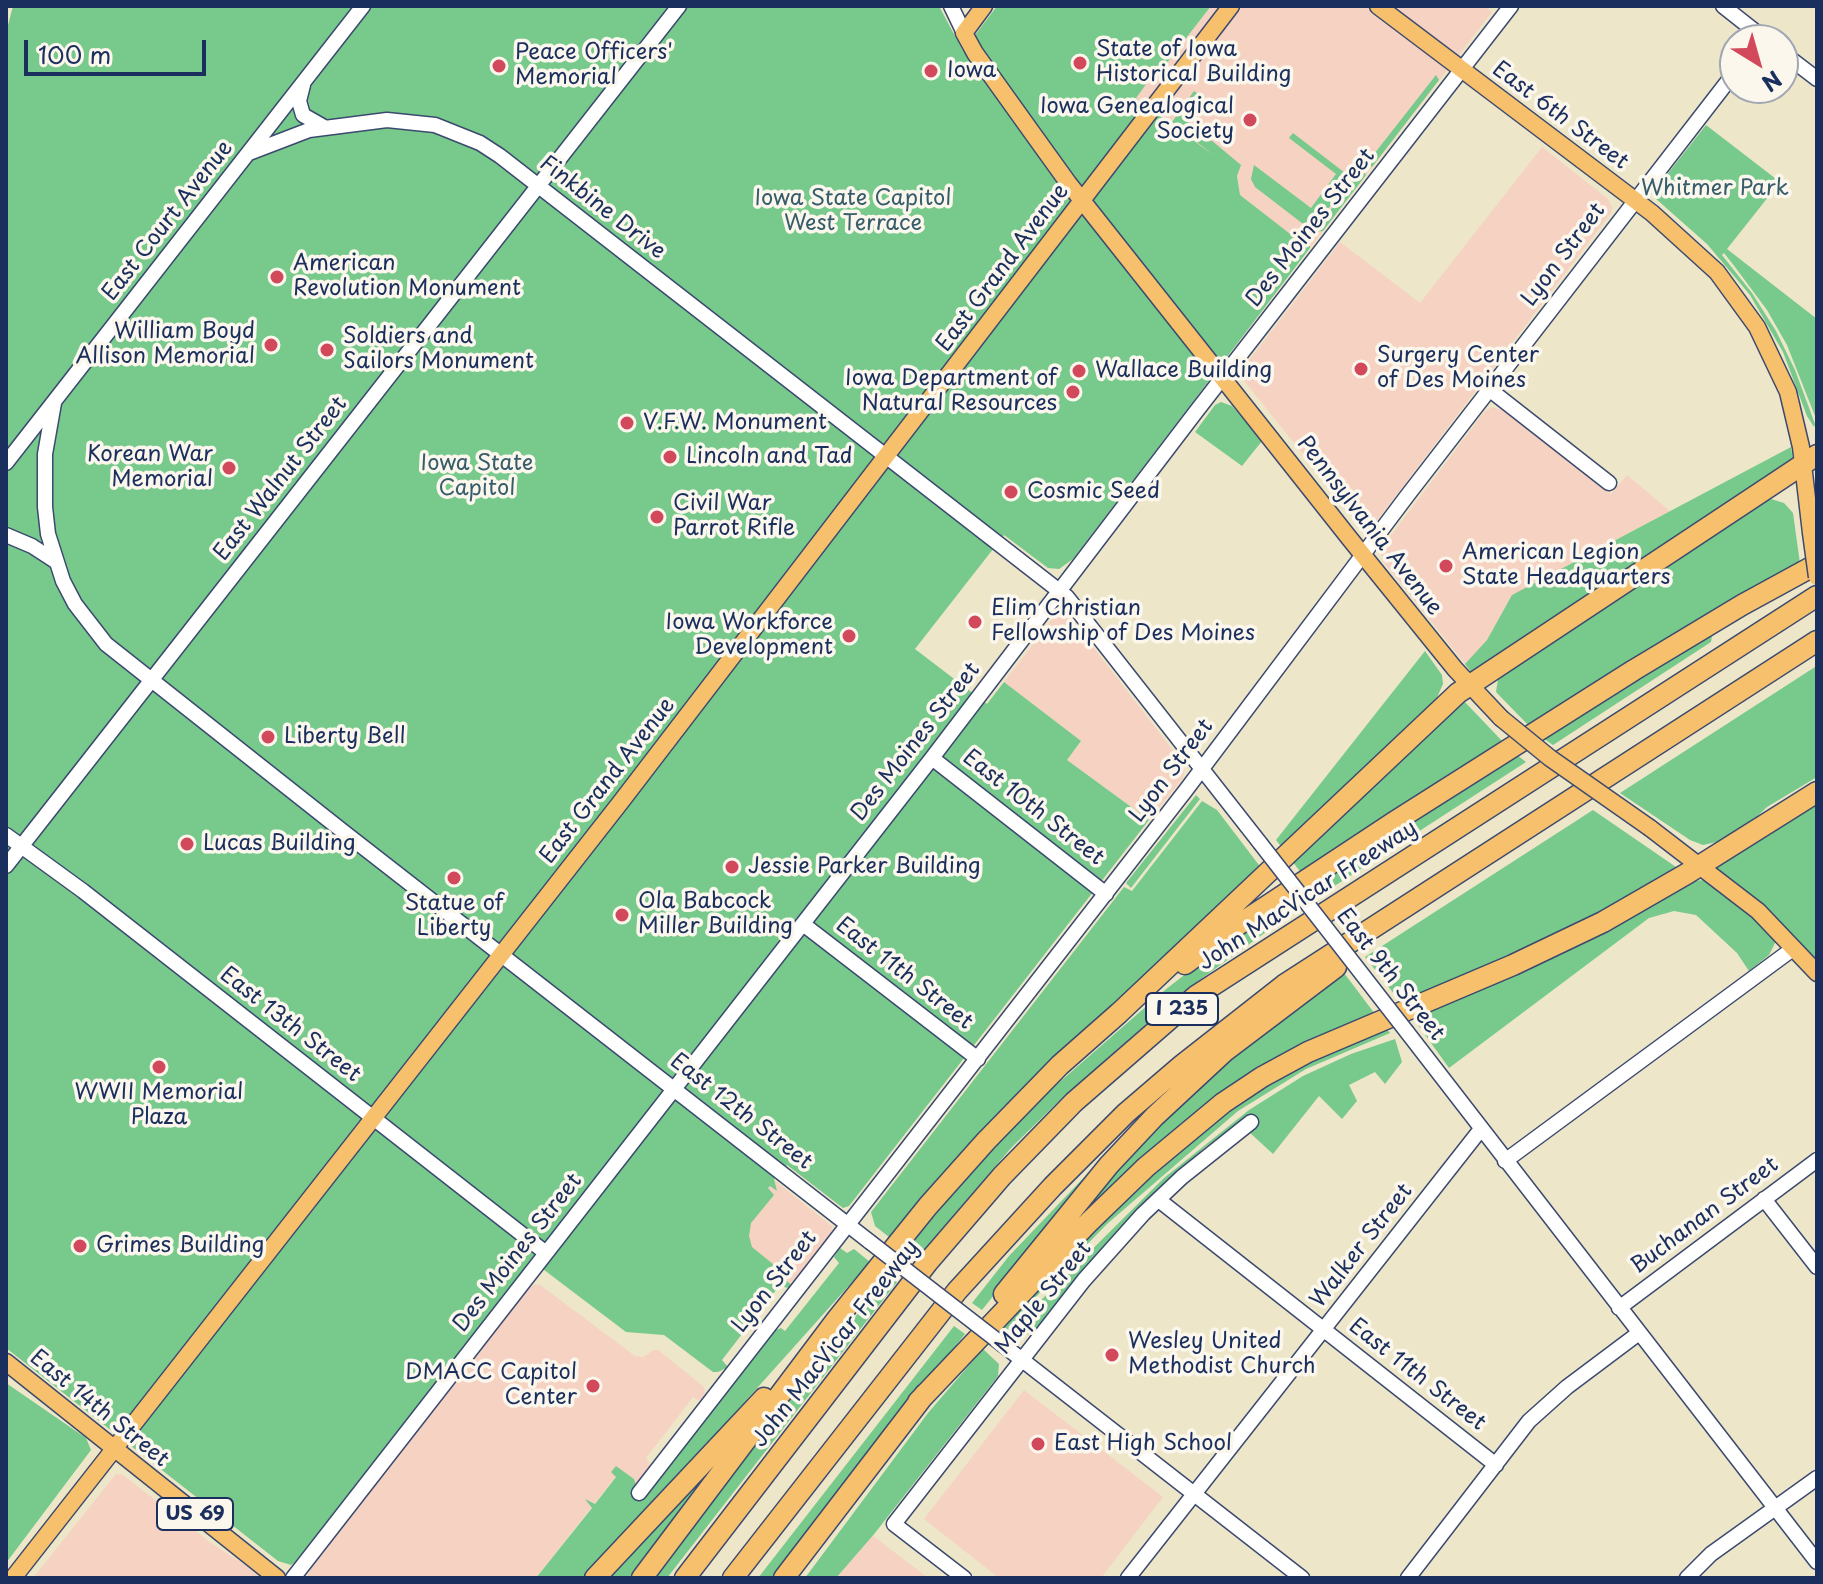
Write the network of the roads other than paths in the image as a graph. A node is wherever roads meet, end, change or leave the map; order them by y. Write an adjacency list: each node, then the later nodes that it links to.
1 (363, 6): 14 (street, East Court Avenue)
2 (679, 6): 18 (street, East Walnut Street)
3 (951, 6): 10 (street)
4 (984, 6): 10 (main road)
5 (1231, 6): 19 (main road, East Grand Avenue)
6 (1378, 6): 12 (main road, East 6th Street)
7 (1511, 6): 12 (street, Des Moines Street)
8 (1723, 6): 9 (street)
9 (1745, 24)
10 (964, 33): 19 (main road, Pennsylvania Avenue)
11 (1799, 65): 13 (street)
12 (1462, 70): 20 (main road, East 6th Street); 21 (street, Des Moines Street)
13 (1817, 79)
14 (304, 82): 16 (street); 17 (street, East Court Avenue)
15 (1719, 92): 20 (street, Lyon Street)
16 (324, 127): 17 (street, Finkbine Drive); 18 (street, Finkbine Drive)
17 (249, 153): 23 (street, East Court Avenue)
18 (538, 186): 24 (street, Finkbine Drive); 36 (street, East Walnut Street)
19 (1082, 200): 21 (main road, Pennsylvania Avenue); 24 (main road, East Grand Avenue)
20 (1634, 200): 22 (street, Lyon Street); 25 (main road, East 6th Street)
21 (1223, 377): 29 (main road, Pennsylvania Avenue); 33 (street, Des Moines Street)
22 (1489, 389): 27 (street); 29 (street, Lyon Street)
23 (54, 403): 26 (street, East Court Avenue); 30 (street, East 12th Street)
24 (886, 457): 33 (street, East 9th Street); 49 (main road, East Grand Avenue)
25 (1810, 458): 32 (main road, East 6th Street, bridge); 37 (highway)
26 (6, 463)
27 (1609, 483)
28 (6, 535): 30 (street)
29 (1363, 555): 37 (main road, Pennsylvania Avenue); 39 (street, Lyon Street)
30 (55, 561): 36 (street, East 12th Street)
31 (1817, 564): 51 (highway)
32 (1817, 577)
33 (1060, 592): 38 (street, Des Moines Street); 39 (street, East 9th Street)
34 (1817, 596): 84 (highway, John MacVicar Freeway / I 235)
35 (1817, 641): 43 (highway, I 235)
36 (151, 682): 42 (street, East Walnut Street); 49 (street, East 12th Street)
37 (1469, 685): 44 (main road, Pennsylvania Avenue, bridge); 51 (highway)
38 (932, 758): 46 (street, East 10th Street); 47 (street, Des Moines Street)
39 (1202, 770): 46 (street, Lyon Street); 56 (street, East 9th Street, bridge)
40 (1817, 792): 44 (highway)
41 (6, 835): 42 (street, East 13th Street)
42 (22, 846): 45 (street, East Walnut Street); 54 (street, East 13th Street)
43 (1491, 852): 70 (highway); 85 (highway, I 235)
44 (1700, 865): 48 (main road, Pennsylvania Avenue); 70 (highway)
45 (6, 866)
46 (1106, 894): 52 (street, Lyon Street)
47 (803, 924): 52 (street, East 11th Street); 53 (street, Des Moines Street)
48 (1794, 948): 50 (main road, Pennsylvania Avenue); 58 (street)
49 (501, 954): 53 (street, East 12th Street); 54 (main road, East Grand Avenue)
50 (1817, 973)
51 (1119, 1013): 65 (highway)
52 (978, 1059): 61 (street, Lyon Street)
53 (675, 1089): 61 (street, East 12th Street); 62 (street, Des Moines Street)
54 (372, 1117): 62 (street, East 13th Street); 71 (main road, East Grand Avenue)
55 (1251, 1122): 60 (street, Maple Street)
56 (1481, 1129): 58 (street, East 9th Street); 66 (street, Walker Street)
57 (1817, 1160): 59 (street, Buchanan Street)
58 (1505, 1161): 64 (street, East 9th Street)
59 (1764, 1199): 63 (street); 64 (street, Buchanan Street)
60 (1160, 1201): 66 (street, East 11th Street); 68 (street, Maple Street)
61 (849, 1224): 68 (street, East 12th Street, bridge); 74 (street, Lyon Street)
62 (546, 1253): 81 (street, Des Moines Street)
63 (1817, 1267)
64 (1619, 1308): 67 (street, East 9th Street)
65 (837, 1319): 82 (highway); 83 (highway)
66 (1324, 1329): 72 (street, East 11th Street); 76 (street, Walker Street)
67 (1639, 1333): 72 (street); 77 (street, East 9th Street)
68 (1023, 1360): 76 (street, East 12th Street); 88 (street, Maple Street)
69 (6, 1362): 71 (main road, East 14th Street / US 69)
70 (918, 1402): 75 (highway)
71 (114, 1448): 79 (main road, East Grand Avenue); 80 (main road, East 14th Street / US 69)
72 (1496, 1465): 91 (street)
73 (1817, 1478): 77 (street)
74 (639, 1493)
75 (848, 1493): 86 (highway); 87 (highway)
76 (1194, 1494): 89 (street, Walker Street); 90 (street, East 12th Street)
77 (1775, 1509): 78 (street, East 9th Street); 92 (street)
78 (1817, 1562)
79 (13, 1578)
80 (277, 1578)
81 (293, 1578)
82 (595, 1578)
83 (642, 1578)
84 (685, 1578)
85 (733, 1578)
86 (784, 1578)
87 (794, 1578)
88 (964, 1578)
89 (1128, 1578)
90 (1302, 1578)
91 (1408, 1578)
92 (1687, 1578)

